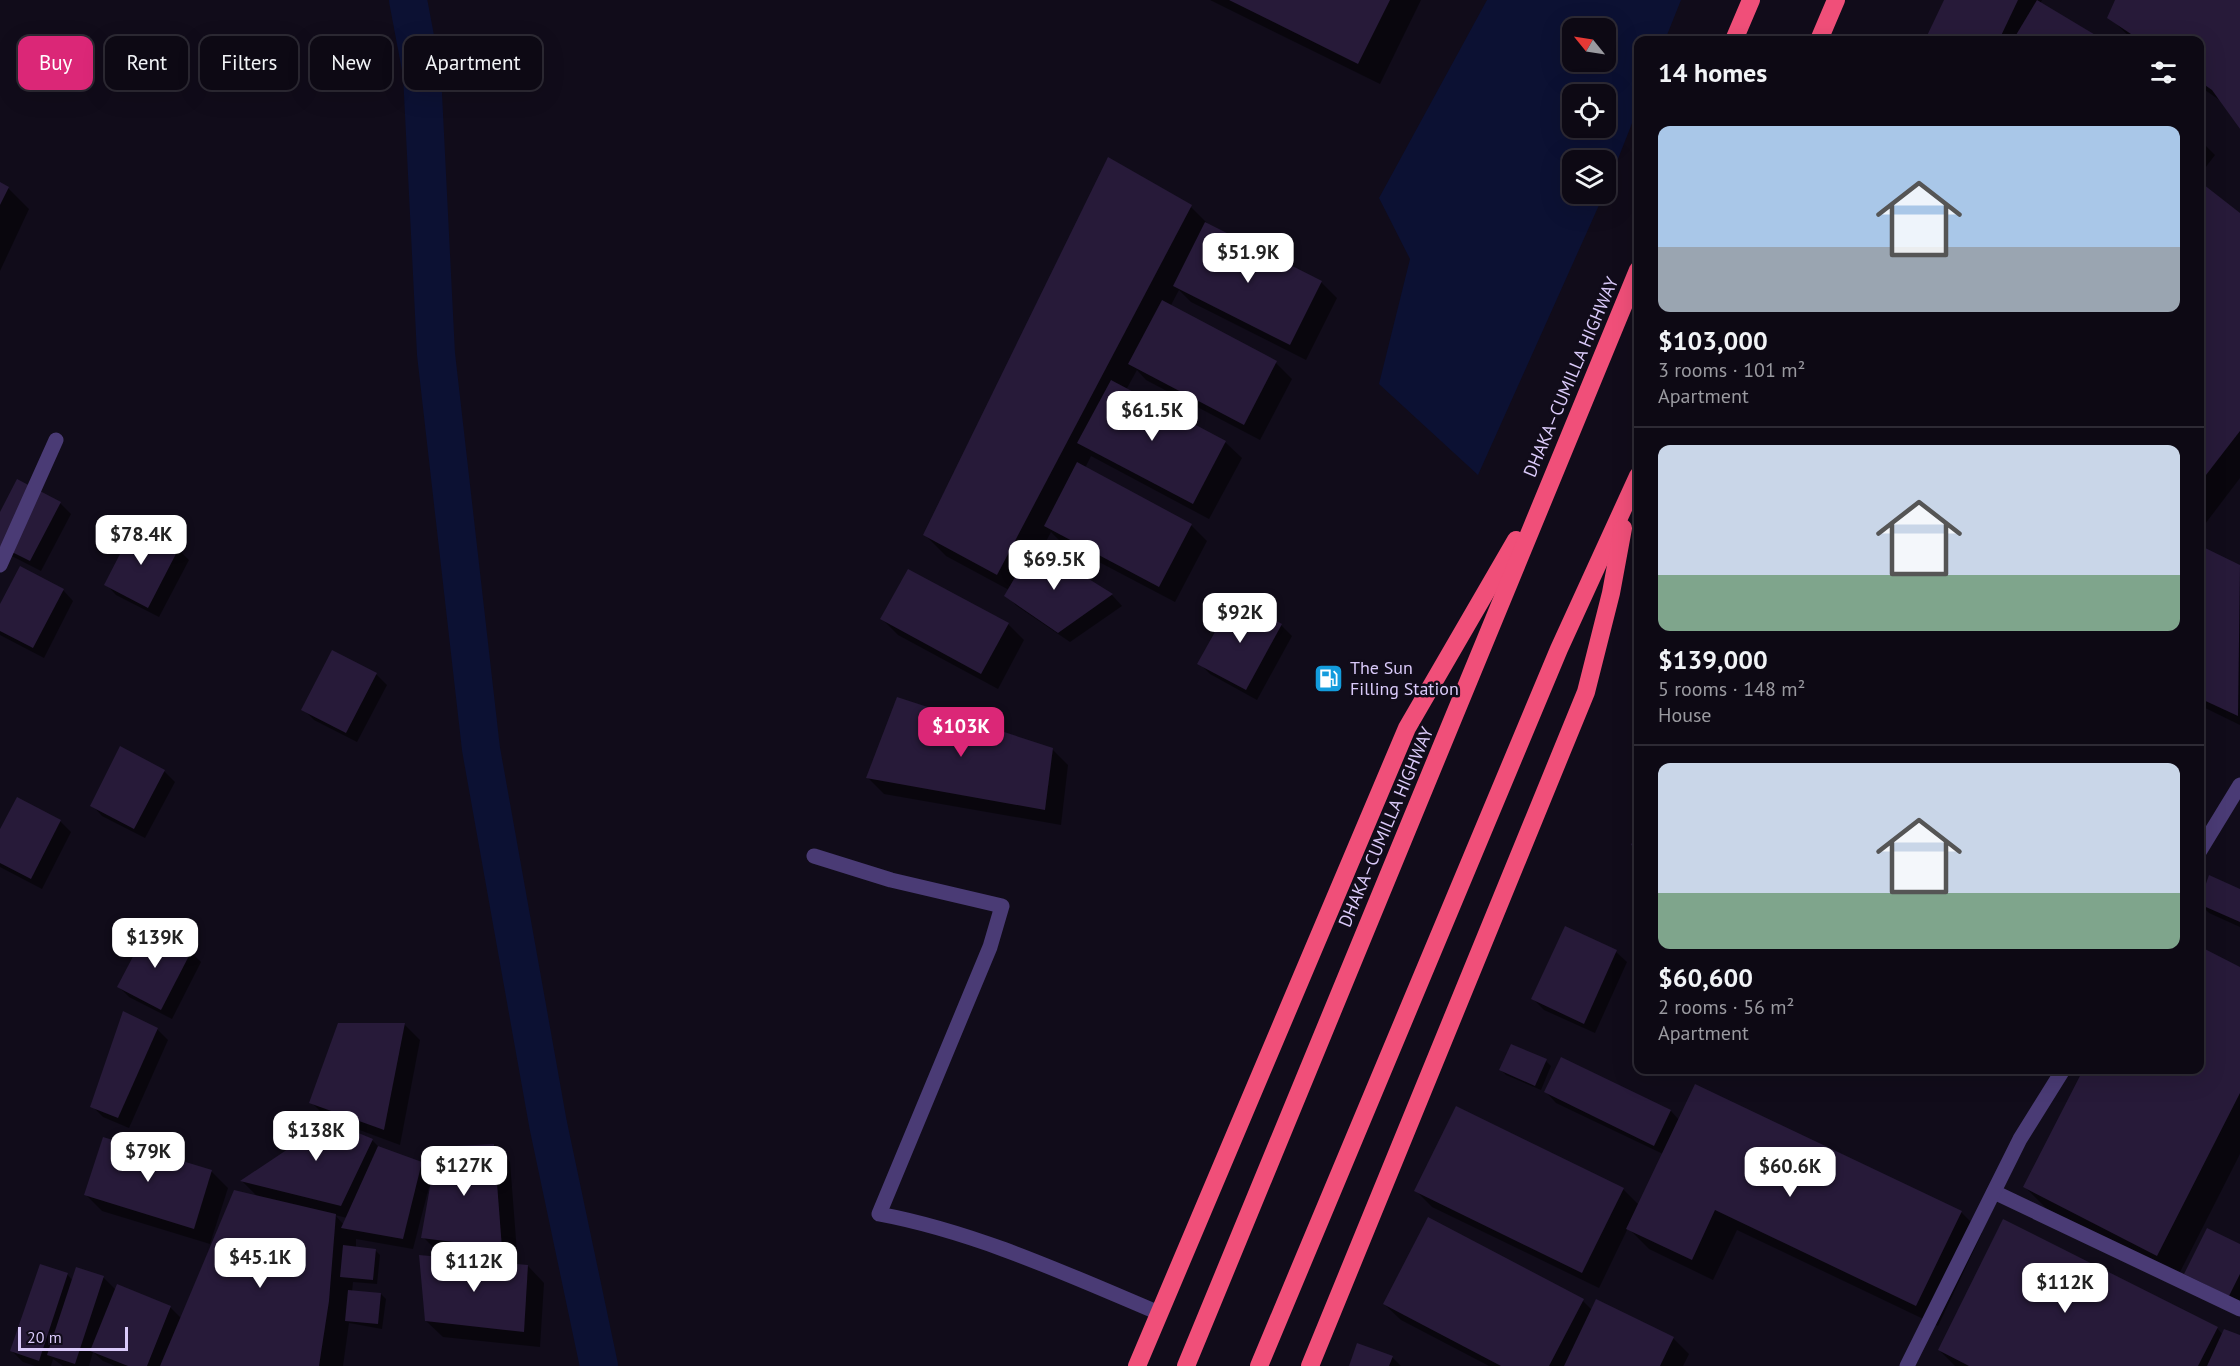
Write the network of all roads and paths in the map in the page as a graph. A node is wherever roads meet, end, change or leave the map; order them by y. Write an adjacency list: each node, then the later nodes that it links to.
1 (1751, 0): 3 (highway)
2 (1836, 0): 4 (highway)
3 (1736, 36)
4 (1821, 36)
5 (1634, 280): 8 (highway, DHAKA–CUMILLA HIGHWAY)
6 (56, 440): 10 (street)
7 (1634, 485): 9 (highway)
8 (1546, 491): 17 (highway); 19 (highway, DHAKA–CUMILLA HIGHWAY)
9 (1627, 502): 20 (highway); 21 (highway)
10 (0, 565)
11 (2240, 785): 12 (street)
12 (2204, 844)
13 (814, 856): 17 (street)
14 (2061, 1074): 15 (street)
15 (1994, 1192): 16 (street); 22 (street)
16 (2240, 1309)
17 (1159, 1313): 18 (highway)
18 (1137, 1366)
19 (1186, 1366)
20 (1259, 1366)
21 (1310, 1366)
22 (1907, 1366)

